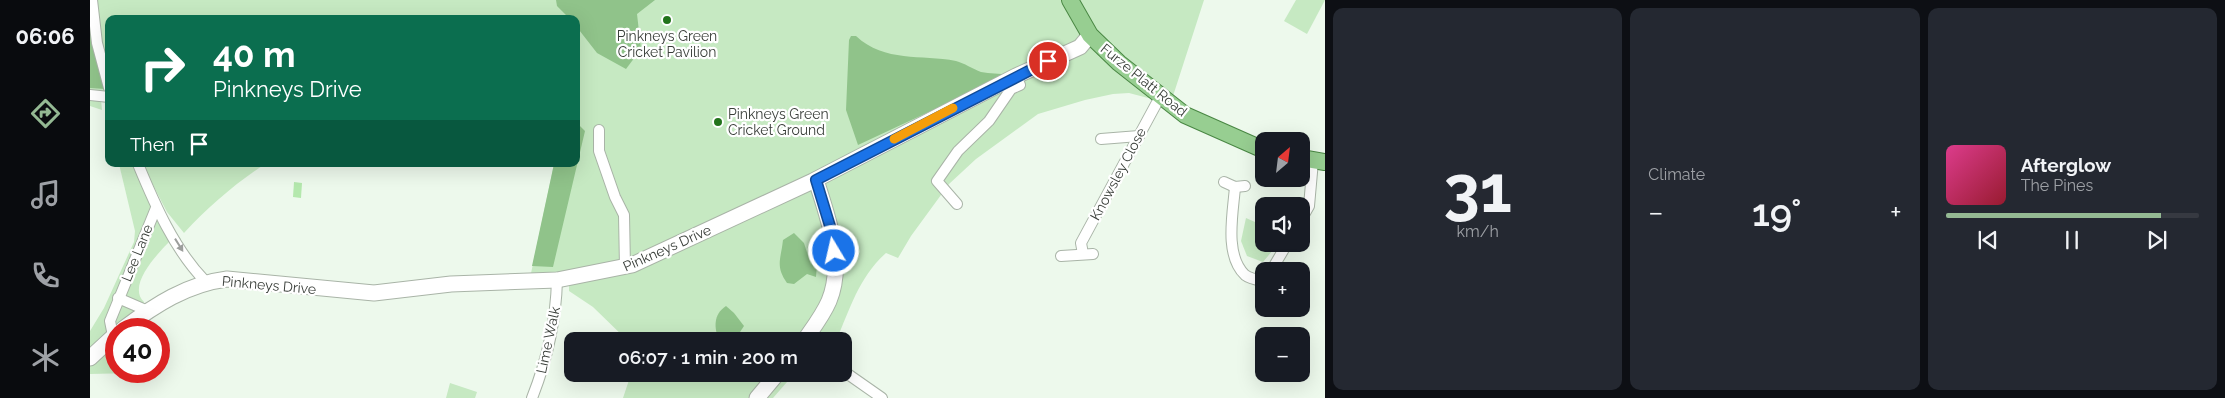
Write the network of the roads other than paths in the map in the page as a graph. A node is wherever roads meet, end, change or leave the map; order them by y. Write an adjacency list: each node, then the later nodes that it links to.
1 (92, 0): 4 (street)
2 (1070, 0): 3 (main road, Furze Platt Road)
3 (1090, 35): 5 (street, Pinkneys Drive); 7 (main road, Furze Platt Road)
4 (105, 73)
5 (1016, 76): 15 (street, Pinkneys Drive); 18 (street)
6 (90, 95): 8 (street)
7 (1161, 95): 10 (street, Knowsley Close); 12 (main road, Furze Platt Road)
8 (105, 97)
9 (599, 130): 21 (street)
10 (1139, 136): 11 (street); 20 (street, Knowsley Close)
11 (1101, 139)
12 (1255, 146)
13 (1313, 161): 17 (street)
14 (139, 167): 19 (street, Lee Lane)
15 (816, 180): 21 (street, Pinkneys Drive); 29 (street)
16 (1224, 182): 22 (street)
17 (1310, 197)
18 (958, 204)
19 (156, 208): 24 (street, Lee Lane, one-way to 24); 25 (street, Lee Lane)
20 (1061, 256)
21 (624, 267): 23 (street, Pinkneys Drive)
22 (1255, 278)
23 (557, 280): 24 (street, Pinkneys Drive); 34 (street, Lime Walk)
24 (205, 281): 26 (street, Pinkneys Drive)
25 (118, 298): 26 (street, Lee Lane); 27 (street, Lee Lane)
26 (148, 311): 28 (street, Pinkneys Drive)
27 (111, 318)
28 (138, 318)
29 (810, 332)
30 (105, 345): 31 (street, Pinkneys Drive)
31 (90, 358)
32 (852, 377): 36 (street)
33 (770, 382): 35 (street)
34 (532, 398)
35 (757, 398)
36 (882, 398)

